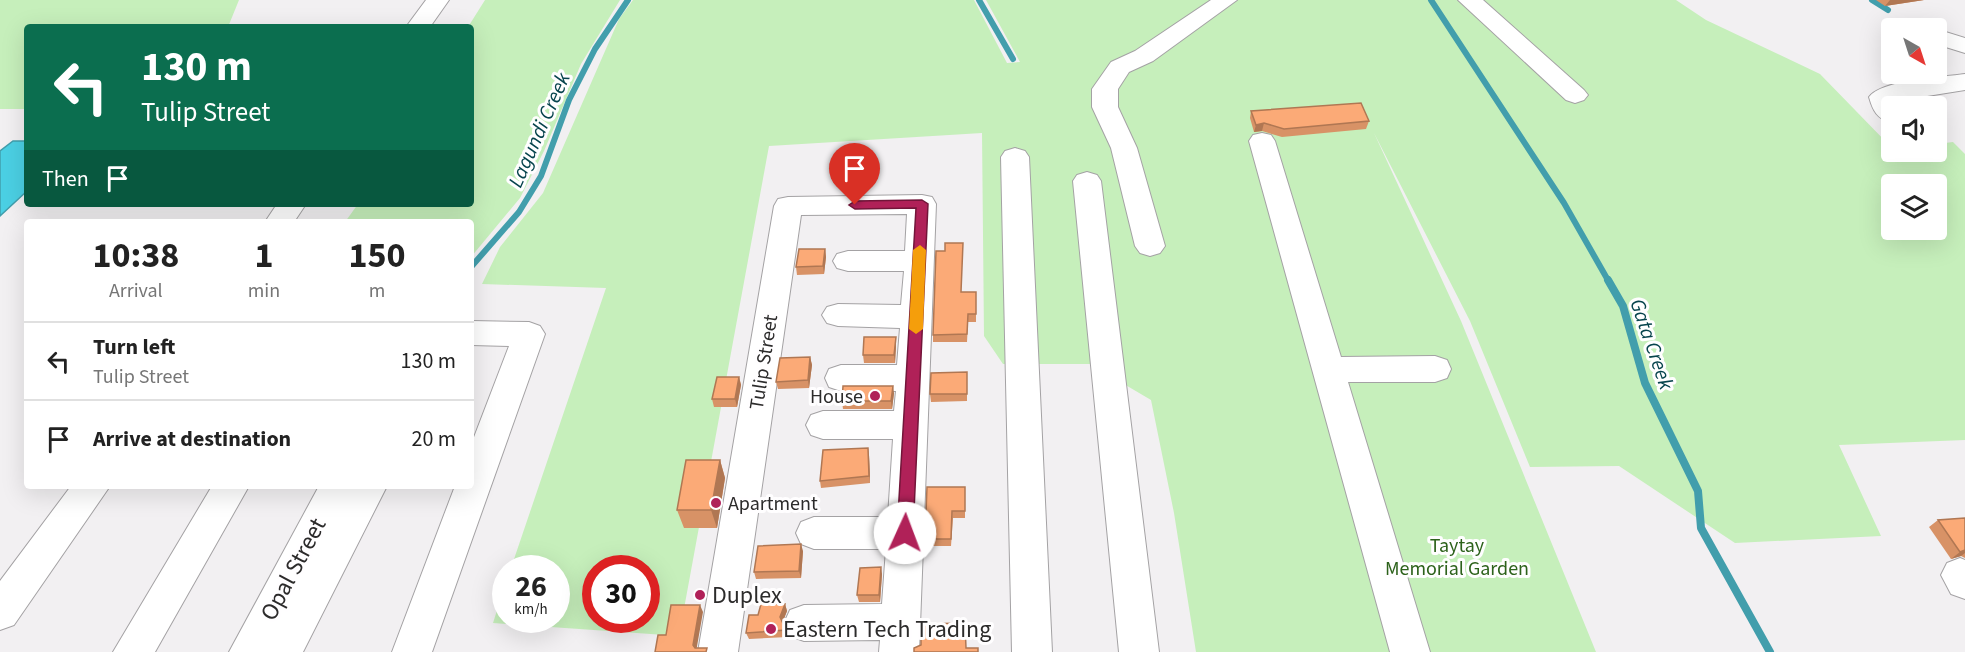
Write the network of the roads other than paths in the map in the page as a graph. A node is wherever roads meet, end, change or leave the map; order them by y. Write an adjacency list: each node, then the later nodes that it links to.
1 (438, 0): 4 (street)
2 (1226, 0): 13 (street)
3 (1469, 0): 8 (street)
4 (420, 24)
5 (1947, 40): 6 (street)
6 (1965, 46)
7 (1965, 82): 9 (street)
8 (1575, 95)
9 (1885, 96)
10 (1262, 141): 20 (street)
11 (1015, 157): 41 (street)
12 (1087, 181): 42 (street)
13 (1150, 246)
14 (848, 261): 15 (street)
15 (919, 261): 17 (street); 40 (street, Tulip Street)
16 (838, 315): 17 (street)
17 (917, 316): 22 (street)
18 (474, 333): 25 (street)
19 (1435, 369): 20 (street)
20 (1327, 370): 43 (street)
21 (841, 378): 22 (street)
22 (912, 378): 24 (street)
23 (823, 425): 24 (street)
24 (910, 425): 32 (street)
25 (474, 483)
26 (90, 489): 33 (street)
27 (229, 489): 36 (street)
28 (335, 489): 37 (street, Opal Street)
29 (367, 489): 38 (street)
30 (472, 489): 39 (street)
31 (814, 533): 32 (street)
32 (905, 533): 35 (street)
33 (0, 612)
34 (804, 623): 35 (street)
35 (900, 637)
36 (134, 652)
37 (249, 652)
38 (282, 652)
39 (412, 652)
40 (718, 652)
41 (1032, 652)
42 (1139, 652)
43 (1410, 652)

